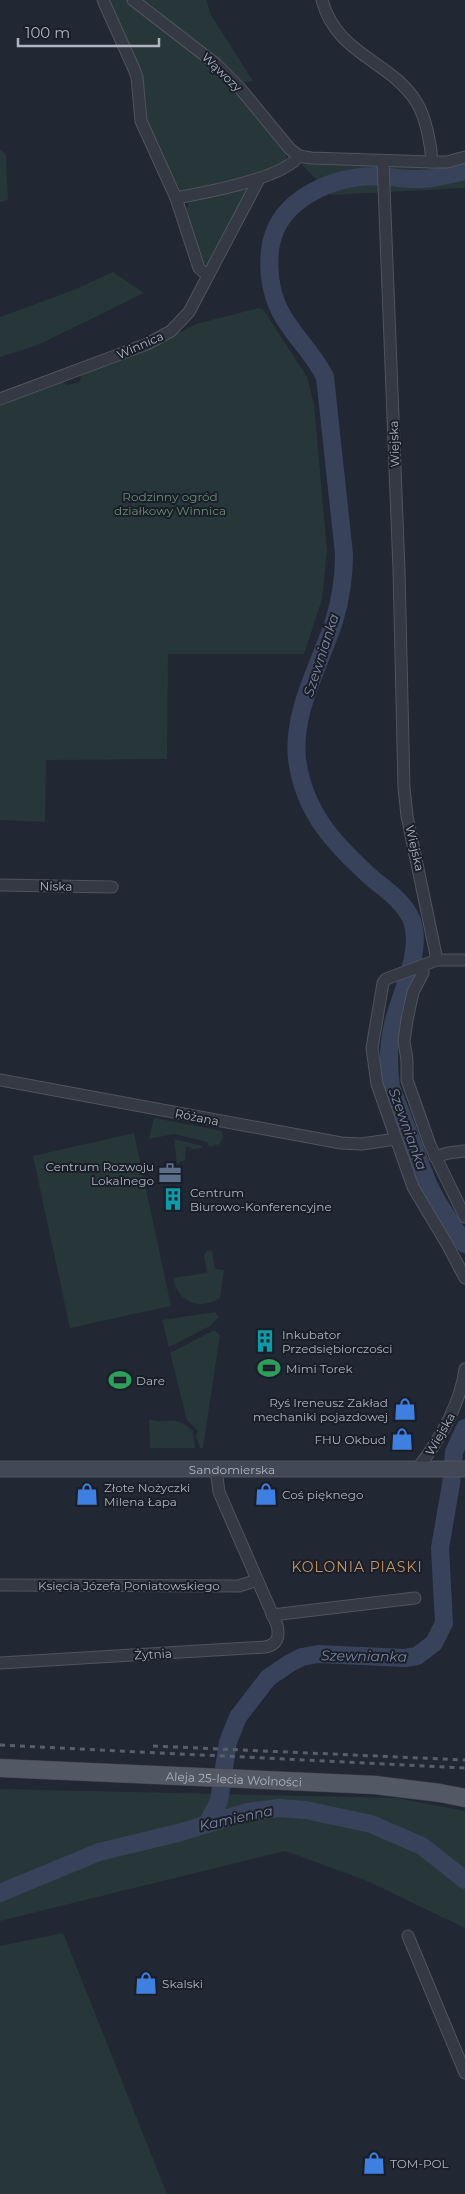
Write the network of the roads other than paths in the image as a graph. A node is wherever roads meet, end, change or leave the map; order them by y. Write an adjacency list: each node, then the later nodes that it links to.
1 (103, 0): 9 (street)
2 (133, 0): 4 (street, Wąwozy)
3 (322, 0): 7 (street)
4 (299, 156): 6 (street); 8 (street)
5 (465, 157): 7 (street)
6 (383, 161): 7 (street); 14 (street, Wiejska)
7 (432, 162)
8 (259, 179): 9 (street); 10 (street, Winnica)
9 (176, 198): 10 (street)
10 (208, 276): 11 (street, Winnica)
11 (0, 399)
12 (0, 885): 13 (street, Niska)
13 (112, 887)
14 (437, 960): 15 (street); 16 (street)
15 (465, 960)
16 (423, 965): 18 (street); 20 (street)
17 (0, 1080): 18 (street, Różana)
18 (396, 1139): 22 (street)
19 (465, 1151): 20 (street)
20 (435, 1157): 21 (street)
21 (465, 1217)
22 (465, 1278)
23 (465, 1369): 25 (street, Wiejska)
24 (0, 1468): 27 (street, Sandomierska)
25 (418, 1468): 26 (street, Sandomierska); 27 (street, Sandomierska)
26 (465, 1468)
27 (216, 1469): 28 (street)
28 (257, 1580): 29 (street, Księcia Józefa Poniatowskiego); 31 (street)
29 (0, 1585)
30 (415, 1598): 31 (street)
31 (272, 1615): 32 (street, Żytnia)
32 (0, 1663)
33 (0, 1768): 34 (main road, Aleja 25-lecia Wolności)
34 (465, 1798)
35 (408, 1936): 36 (street)
36 (465, 2073)

